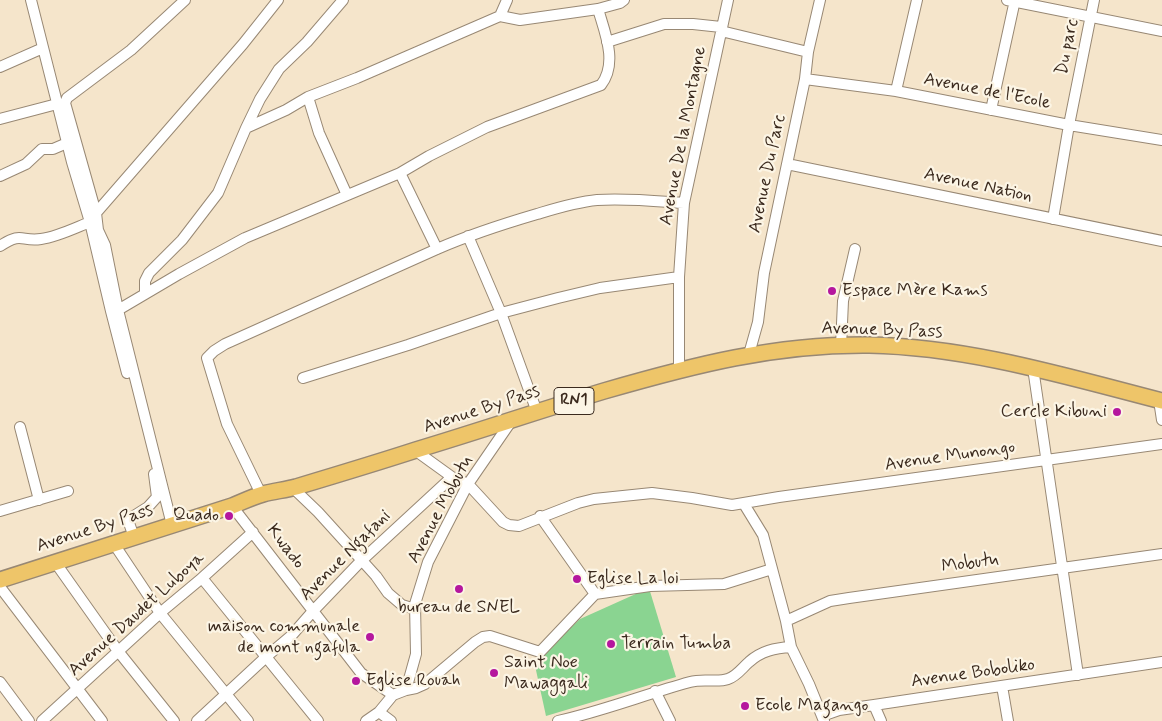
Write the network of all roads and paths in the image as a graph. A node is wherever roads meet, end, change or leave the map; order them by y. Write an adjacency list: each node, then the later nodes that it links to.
1 (31, 0): 18 (street)
2 (185, 0): 36 (street)
3 (278, 0): 36 (street)
4 (343, 0): 28 (street)
5 (507, 0): 13 (street)
6 (624, 0): 12 (street)
7 (728, 0): 15 (street, Avenue De la Montagne)
8 (820, 0): 19 (street, Avenue Du Parc)
9 (916, 0): 22 (street)
10 (1012, 0): 14 (street); 25 (street)
11 (1094, 0): 14 (street, Du parc)
12 (598, 8): 13 (street); 17 (street)
13 (500, 16): 23 (street)
14 (1091, 17): 16 (street); 27 (street, Du parc)
15 (721, 29): 17 (street); 19 (street); 35 (street, Avenue De la Montagne)
16 (1162, 31)
17 (607, 42): 32 (street)
18 (43, 48): 20 (street); 24 (street)
19 (808, 52): 21 (street, Avenue Du Parc)
20 (0, 67)
21 (805, 79): 22 (street, Avenue de l'Ecole); 31 (street, Avenue Du Parc)
22 (896, 91): 25 (street, Avenue de l'Ecole)
23 (308, 97): 28 (street); 34 (street)
24 (57, 104): 26 (street); 30 (street)
25 (991, 110): 27 (street, Avenue de l'Ecole)
26 (0, 118)
27 (1069, 125): 29 (street, Avenue de l'Ecole); 37 (street, Du parc)
28 (246, 128): 44 (street)
29 (1162, 140)
30 (67, 143): 33 (street); 36 (street)
31 (787, 164): 37 (street, Avenue Nation); 48 (street, Avenue Du Parc)
32 (400, 173): 34 (street); 41 (street)
33 (0, 176)
34 (347, 195): 44 (street)
35 (684, 202): 38 (street); 43 (street, Avenue De la Montagne)
36 (93, 218): 40 (street); 45 (street); 72 (street)
37 (1053, 219): 39 (street, Avenue Nation)
38 (468, 236): 41 (street); 46 (street)
39 (1162, 241)
40 (0, 246)
41 (437, 249): 64 (street)
42 (855, 249): 47 (street)
43 (679, 278): 46 (street); 50 (street, Avenue De la Montagne)
44 (145, 294): 45 (street)
45 (118, 310): 70 (street)
46 (501, 313): 51 (street); 53 (street)
47 (841, 346): 48 (highway, Avenue By Pass / RN1); 49 (highway, Avenue By Pass / RN1)
48 (749, 354): 50 (highway, Avenue By Pass / RN1)
49 (1032, 368): 52 (highway, Avenue By Pass / RN1); 59 (street)
50 (678, 369): 53 (highway, Avenue By Pass / RN1)
51 (303, 378)
52 (1161, 400): 55 (street)
53 (537, 412): 54 (highway, Avenue By Pass / RN1)
54 (513, 419): 58 (highway, Avenue By Pass / RN1); 61 (street, Avenue Mobutu)
55 (1162, 420)
56 (20, 427): 65 (street)
57 (1162, 444): 59 (street, Avenue Munongo)
58 (416, 451): 60 (street); 62 (highway, Avenue By Pass / RN1)
59 (1045, 461): 66 (street, Avenue Munongo); 77 (street)
60 (452, 477): 61 (street); 75 (street, Avenue Ngafani)
61 (468, 484): 69 (street, Avenue Munongo); 83 (street, Avenue Mobutu)
62 (293, 488): 64 (highway, Avenue By Pass / RN1); 75 (street)
63 (68, 491): 65 (street)
64 (261, 494): 67 (highway, Avenue By Pass / RN1)
65 (39, 500): 68 (street)
66 (744, 504): 69 (street, Avenue Munongo); 78 (street)
67 (232, 506): 70 (highway, Avenue By Pass / RN1); 71 (street, Kwado)
68 (0, 511)
69 (540, 516): 82 (street)
70 (172, 525): 72 (highway, Avenue By Pass / RN1)
71 (253, 532): 79 (street, Avenue Daudet Luboya); 84 (street, Kwado)
72 (134, 537): 73 (highway, Avenue By Pass / RN1)
73 (114, 544): 76 (highway, Avenue By Pass / RN1); 85 (street)
74 (1162, 554): 77 (street, Mobutu)
75 (361, 561): 83 (street); 84 (street, Avenue Ngafani)
76 (55, 562): 80 (highway, Avenue By Pass / RN1); 88 (street)
77 (1063, 567): 86 (street, Mobutu); 91 (street)
78 (772, 569): 82 (street); 86 (street)
79 (202, 578): 85 (street, Avenue Daudet Luboya); 89 (street)
80 (0, 580)
81 (0, 587): 94 (street)
82 (595, 594): 95 (street)
83 (415, 609): 95 (street, Avenue Mobutu)
84 (313, 611): 89 (street, Avenue Ngafani); 98 (street, Kwado)
85 (160, 613): 88 (street, Avenue Daudet Luboya); 97 (street)
86 (786, 621): 87 (street)
87 (791, 646): 96 (street); 101 (street)
88 (118, 651): 94 (street, Avenue Daudet Luboya); 105 (street)
89 (266, 657): 97 (street, Avenue Ngafani); 108 (street)
90 (1162, 662): 91 (street, Avenue Boboliko)
91 (1078, 675): 93 (street, Avenue Boboliko)
92 (0, 682): 102 (street)
93 (1002, 686): 99 (street, Avenue Boboliko); 114 (street)
94 (78, 690): 103 (street, Avenue Daudet Luboya); 104 (street)
95 (406, 690): 98 (street)
96 (655, 691): 111 (street); 112 (street)
97 (226, 695): 106 (street, Avenue Ngafani); 107 (street)
98 (392, 695): 100 (street)
99 (874, 705): 101 (street, Avenue Boboliko); 113 (street)
100 (380, 712): 109 (street); 110 (street)
101 (823, 719)
102 (29, 721)
103 (42, 721)
104 (102, 721)
105 (174, 721)
106 (197, 721)
107 (248, 721)
108 (318, 721)
109 (366, 721)
110 (391, 721)
111 (558, 721)
112 (670, 721)
113 (880, 721)
114 (1008, 721)

